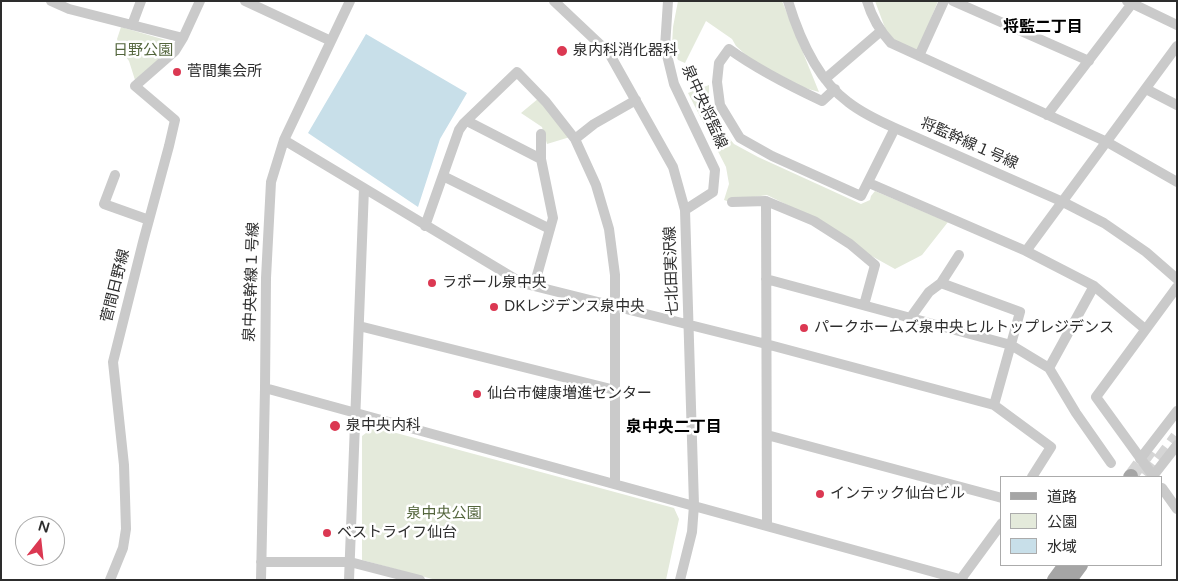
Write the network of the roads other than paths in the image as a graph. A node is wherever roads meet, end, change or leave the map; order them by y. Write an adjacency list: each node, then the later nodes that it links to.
1 (51, 1): 13 (street)
2 (141, 1): 13 (street)
3 (200, 1): 16 (street)
4 (245, 1): 17 (street)
5 (350, 1): 17 (street, 泉中央幹線１号線)
6 (554, 1): 24 (street, 七北田実沢線)
7 (668, 1): 42 (street, 泉中央将監線)
8 (788, 1): 21 (street, 将監幹線１号線)
9 (867, 1): 15 (street)
10 (944, 1): 19 (street)
11 (954, 1): 20 (street)
12 (1131, 2): 14 (street); 20 (street)
13 (132, 25): 16 (street)
14 (1177, 25)
15 (880, 32): 19 (street); 21 (street)
16 (183, 38): 43 (street, 菅間日野線)
17 (331, 41): 31 (street, 泉中央幹線１号線)
18 (1177, 46): 23 (street)
19 (919, 56): 26 (street)
20 (1089, 61): 26 (street)
21 (825, 79): 22 (street, 将監幹線１号線)
22 (835, 89): 28 (street, 将監幹線１号線); 36 (street)
23 (1146, 89): 25 (street); 32 (street)
24 (636, 100): 30 (street); 42 (street, 七北田実沢線)
25 (1177, 105)
26 (1048, 115): 32 (street)
27 (467, 121): 30 (street); 33 (street); 35 (street)
28 (895, 128): 36 (street); 41 (street, 将監幹線１号線)
29 (541, 134): 33 (street)
30 (575, 139): 55 (street)
31 (284, 140): 38 (street); 63 (street, 泉中央幹線１号線)
32 (1107, 142): 37 (street); 41 (street)
33 (541, 159): 45 (street)
34 (115, 175): 43 (street)
35 (443, 176): 44 (street); 45 (street)
36 (869, 182): 46 (street)
37 (1177, 182)
38 (364, 188): 44 (street); 58 (street)
39 (766, 201): 40 (street); 48 (street); 54 (street)
40 (732, 202)
41 (1063, 202): 46 (street); 49 (street, 将監幹線１号線)
42 (685, 210): 57 (street, 七北田実沢線)
43 (149, 220): 86 (street, 菅間日野線)
44 (425, 226): 51 (street)
45 (550, 228): 51 (street)
46 (1026, 251): 52 (street)
47 (959, 255): 50 (street)
48 (766, 279): 54 (street); 60 (street)
49 (1177, 279)
50 (941, 283): 56 (street); 61 (street)
51 (534, 286): 55 (street)
52 (1094, 286): 59 (street); 62 (street)
53 (1177, 287): 59 (street)
54 (864, 305): 56 (street)
55 (615, 306): 57 (street); 64 (street)
56 (911, 317): 61 (street)
57 (689, 324): 60 (street); 78 (street, 七北田実沢線)
58 (359, 326): 64 (street); 67 (street)
59 (1145, 329): 70 (street)
60 (766, 344): 65 (street); 68 (street)
61 (1012, 346): 62 (street); 65 (street)
62 (1048, 368): 71 (street)
63 (265, 388): 67 (street); 82 (street, 泉中央幹線１号線)
64 (615, 390): 75 (street)
65 (994, 405): 72 (street)
66 (1177, 411): 70 (street)
67 (356, 413): 75 (street); 83 (street)
68 (767, 435): 77 (street); 80 (street)
69 (1177, 445): 74 (street)
70 (1140, 459): 73 (street)
71 (1111, 463)
72 (1033, 476)
73 (1153, 476)
74 (1155, 476)
75 (615, 483): 78 (street)
76 (1163, 489): 79 (street)
77 (1000, 497)
78 (694, 505): 80 (street); 90 (street, 七北田実沢線)
79 (1177, 509)
80 (767, 525): 91 (street)
81 (1000, 526): 91 (street)
82 (261, 562): 83 (street); 87 (street, 泉中央幹線１号線)
83 (350, 562): 88 (street); 89 (street)
84 (1064, 566): 92 (main road)
85 (1080, 566): 93 (main road)
86 (110, 580)
87 (261, 580)
88 (349, 580)
89 (420, 580)
90 (680, 580)
91 (962, 580)
92 (1054, 580)
93 (1070, 580)

